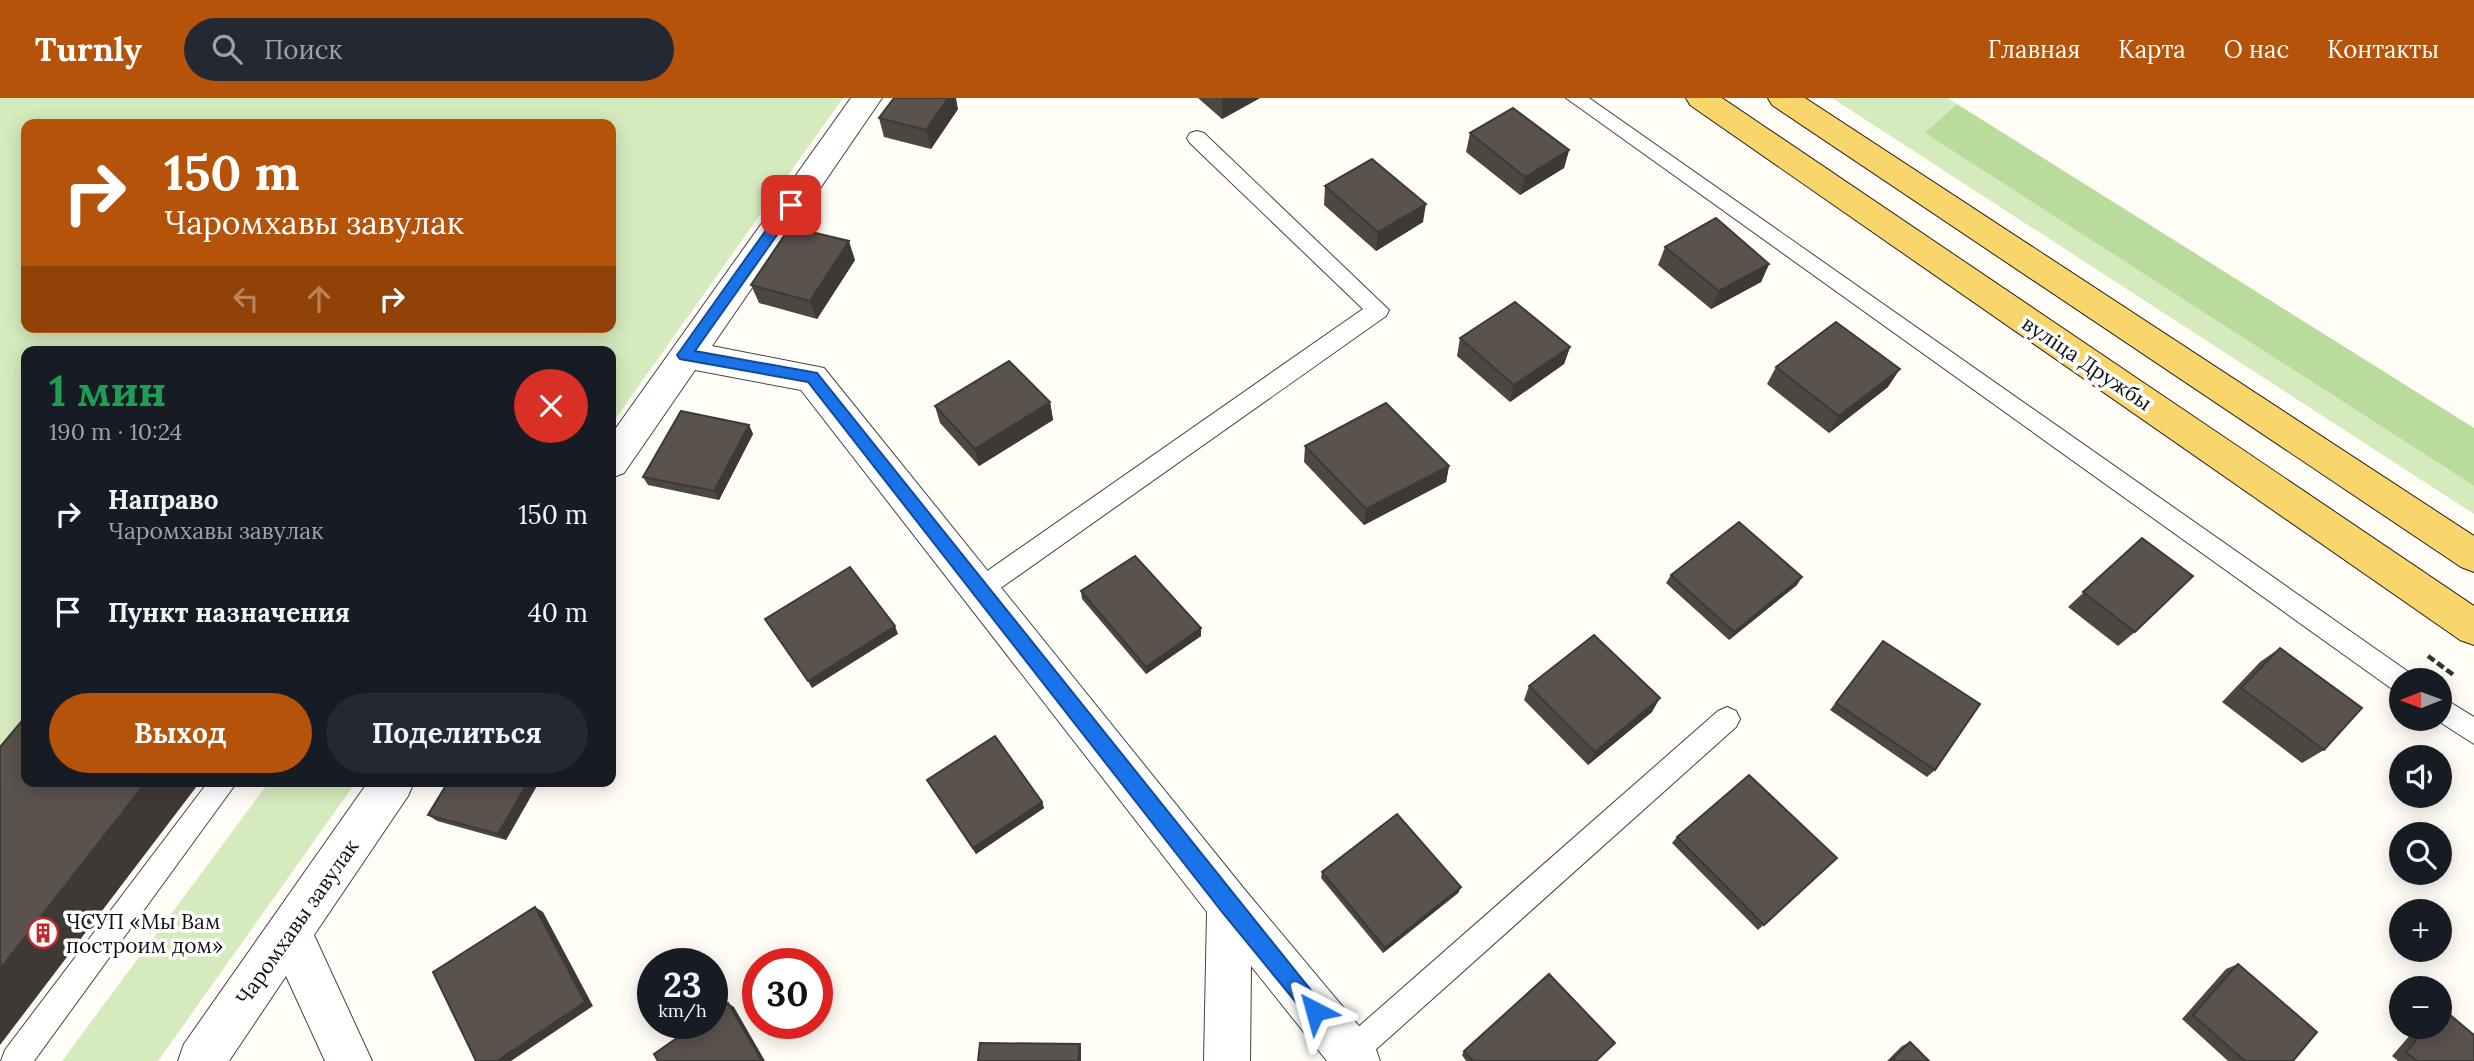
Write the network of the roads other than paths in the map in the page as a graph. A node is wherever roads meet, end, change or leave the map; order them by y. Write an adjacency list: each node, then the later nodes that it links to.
1 (867, 98): 6 (street)
2 (1576, 98): 11 (lane)
3 (1701, 98): 10 (main road, вуліца Дружбы)
4 (1783, 98): 8 (main road)
5 (1197, 138): 9 (lane)
6 (685, 355): 7 (street); 9 (street)
7 (616, 456)
8 (2474, 556)
9 (979, 590): 17 (street)
10 (2474, 628)
11 (2389, 673)
12 (2452, 716): 14 (lane)
13 (1727, 719): 19 (lane)
14 (2474, 732)
15 (220, 787): 20 (lane)
16 (390, 787): 18 (street, Чаромхавы завулак)
17 (1229, 905): 19 (street); 23 (street)
18 (290, 933): 21 (street, Чаромхавы завулак); 22 (street)
19 (1353, 1057)
20 (16, 1061)
21 (201, 1061)
22 (349, 1061)
23 (1227, 1061)

